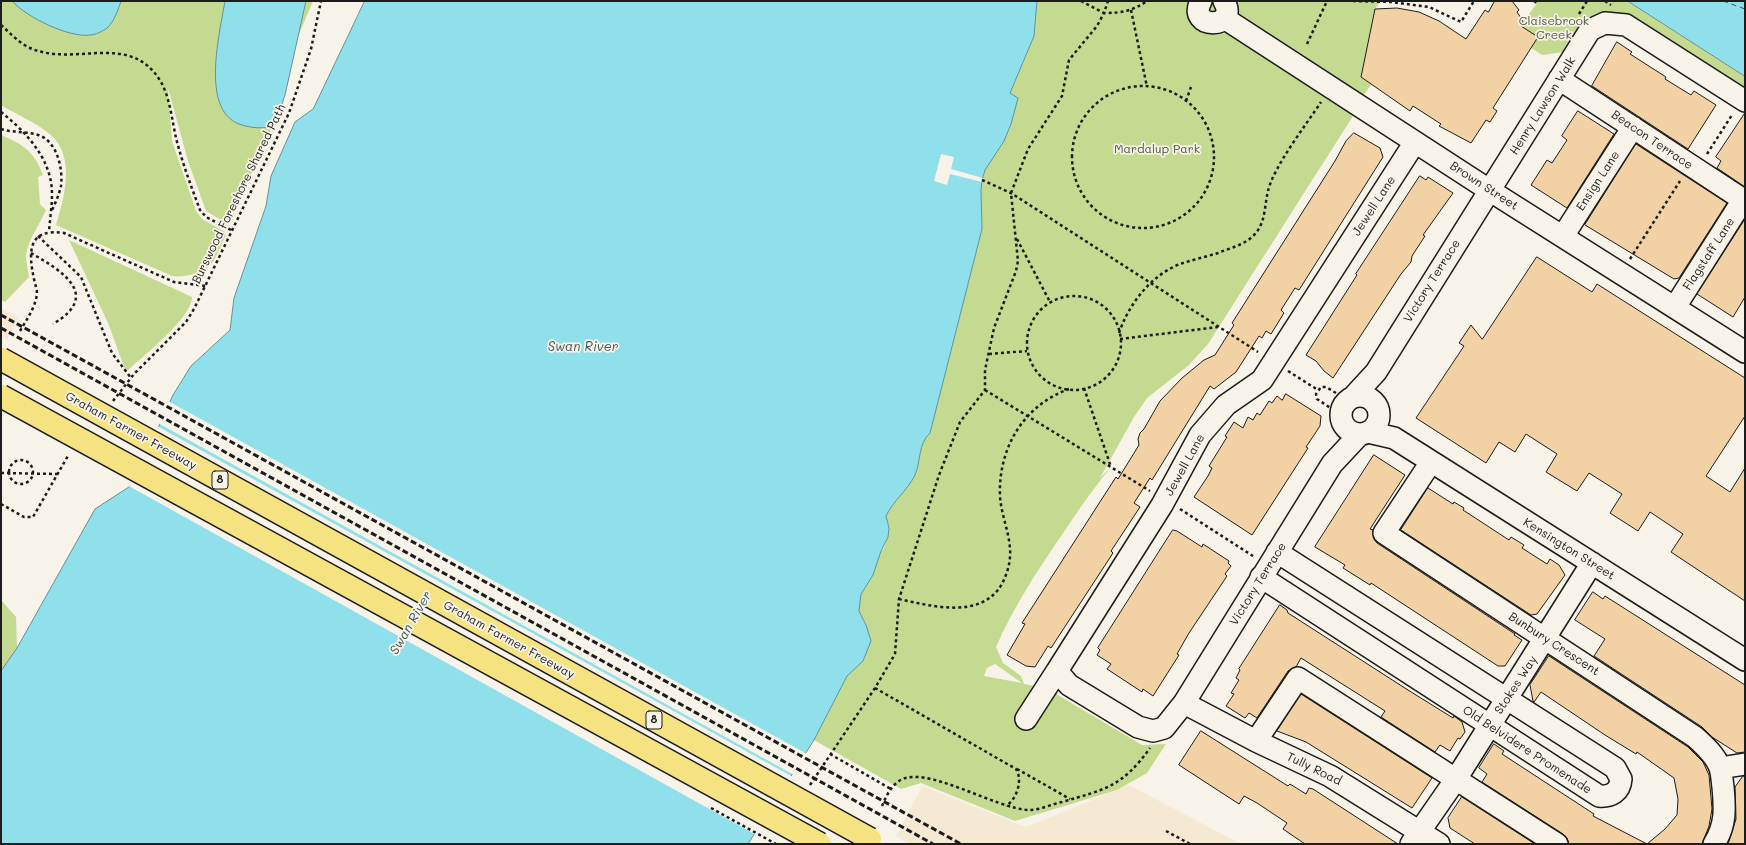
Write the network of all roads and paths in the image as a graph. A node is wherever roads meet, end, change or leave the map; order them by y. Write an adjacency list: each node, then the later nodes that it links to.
1 (321, 1): 34 (path, Burswood Foreshore Shared Path)
2 (1081, 1): 13 (path)
3 (1108, 1): 13 (path)
4 (1147, 1): 12 (path)
5 (1201, 1): 11 (street, Brown Street)
6 (1327, 1): 15 (path)
7 (1353, 1): 8 (path)
8 (1474, 1)
9 (1534, 1): 10 (path)
10 (1538, 1)
11 (1224, 9): 26 (street, Brown Street)
12 (1131, 10): 13 (path); 17 (path)
13 (1104, 13): 30 (path)
14 (1, 25): 34 (path)
15 (1307, 44)
16 (1559, 79): 20 (street, Henry Lawson Walk); 23 (street, Beacon Terrace); 29 (street, Henry Lawson Walk)
17 (1147, 86): 21 (path); 21 (path)
18 (1191, 87): 21 (path)
19 (1322, 100): 40 (path)
20 (1744, 100): 27 (path)
21 (1186, 101)
22 (1, 112): 25 (path)
23 (1634, 127): 27 (street, Beacon Terrace); 36 (street, Ensign Lane)
24 (1, 129): 25 (path)
25 (24, 133): 32 (path); 32 (path)
26 (1415, 142): 29 (street, Brown Street); 80 (street, Jewell Lane)
27 (1693, 168): 31 (street, Beacon Terrace); 39 (path)
28 (982, 180): 30 (path)
29 (1489, 190): 36 (street, Brown Street); 64 (street, Victory Terrace)
30 (1011, 193): 37 (path); 40 (path)
31 (1744, 201): 43 (street, Flagstaff Lane)
32 (50, 214): 33 (path)
33 (49, 231): 35 (path); 41 (path)
34 (233, 231): 41 (path, Burswood Foreshore Shared Path)
35 (38, 236): 38 (path); 56 (path)
36 (1563, 236): 39 (street, Brown Street)
37 (1016, 237): 42 (path); 52 (path)
38 (31, 253): 44 (path); 46 (path)
39 (1622, 273): 43 (street, Brown Street)
40 (1151, 283): 45 (path); 47 (path)
41 (206, 286): 55 (path, Burswood Foreshore Shared Path)
42 (1050, 302): 47 (path); 49 (path)
43 (1675, 307): 51 (street, Brown Street)
44 (53, 324)
45 (1219, 327): 48 (path); 50 (path)
46 (20, 331)
47 (1119, 333): 48 (path)
48 (1120, 339): 58 (path)
49 (1027, 351): 52 (path); 59 (path)
50 (1259, 352)
51 (1745, 352)
52 (989, 354): 60 (path)
53 (1, 359): 101 (highway, Graham Farmer Freeway / 8, bridge)
54 (1291, 373): 61 (path)
55 (134, 374)
56 (131, 378)
57 (1326, 386): 61 (path)
58 (1084, 388): 59 (path); 66 (path)
59 (1069, 389): 63 (path)
60 (985, 390): 63 (path); 77 (path)
61 (1318, 390): 64 (path)
62 (1, 396): 103 (highway, 8, bridge)
63 (1028, 416): 66 (path); 77 (path)
64 (1359, 417): 65 (street, Kensington Street); 74 (street, Victory Terrace)
65 (1431, 462): 75 (street, Kensington Street); 78 (street, Bunbury Crescent)
66 (1111, 467): 71 (path)
67 (1, 473): 68 (path)
68 (9, 473): 69 (path); 69 (path); 69 (path)
69 (33, 474): 70 (path)
70 (57, 474)
71 (1145, 488)
72 (1189, 515): 73 (path)
73 (1242, 549)
74 (1277, 552): 76 (street, Victory Terrace); 82 (street, Old Belvidere Promenade)
75 (1592, 563): 78 (street, Stokes Way); 79 (street, Kensington Street)
76 (1261, 578): 83 (street, Victory Terrace); 85 (street, Old Belvidere Promenade)
77 (898, 599): 81 (path)
78 (1546, 638): 82 (street, Stokes Way); 90 (street, Bunbury Crescent)
79 (1745, 660)
80 (1057, 671): 84 (street, Jewell Lane); 86 (street)
81 (875, 688): 88 (path); 91 (path)
82 (1507, 698): 85 (street, Stokes Way); 85 (street, Old Belvidere Promenade)
83 (1184, 703): 86 (street); 87 (street, Tully Road)
84 (1026, 719)
85 (1490, 726): 92 (street, Stokes Way)
86 (1164, 728): 95 (path)
87 (1256, 741): 92 (street); 100 (street, Tully Road)
88 (830, 754): 93 (path); 94 (path)
89 (1745, 764): 90 (street)
90 (1720, 768): 107 (street, Bunbury Crescent)
91 (1016, 769): 95 (path); 97 (path)
92 (1456, 779): 100 (street, Stokes Way); 106 (street)
93 (809, 786)
94 (891, 789): 96 (path); 97 (path)
95 (1070, 799): 97 (path)
96 (882, 806)
97 (1006, 806)
98 (1166, 831): 104 (path)
99 (774, 838): 102 (path)
100 (1415, 838): 105 (street, Tully Road)
101 (870, 839)
102 (770, 844)
103 (820, 844)
104 (1190, 844)
105 (1439, 844)
106 (1557, 844)
107 (1714, 844)

